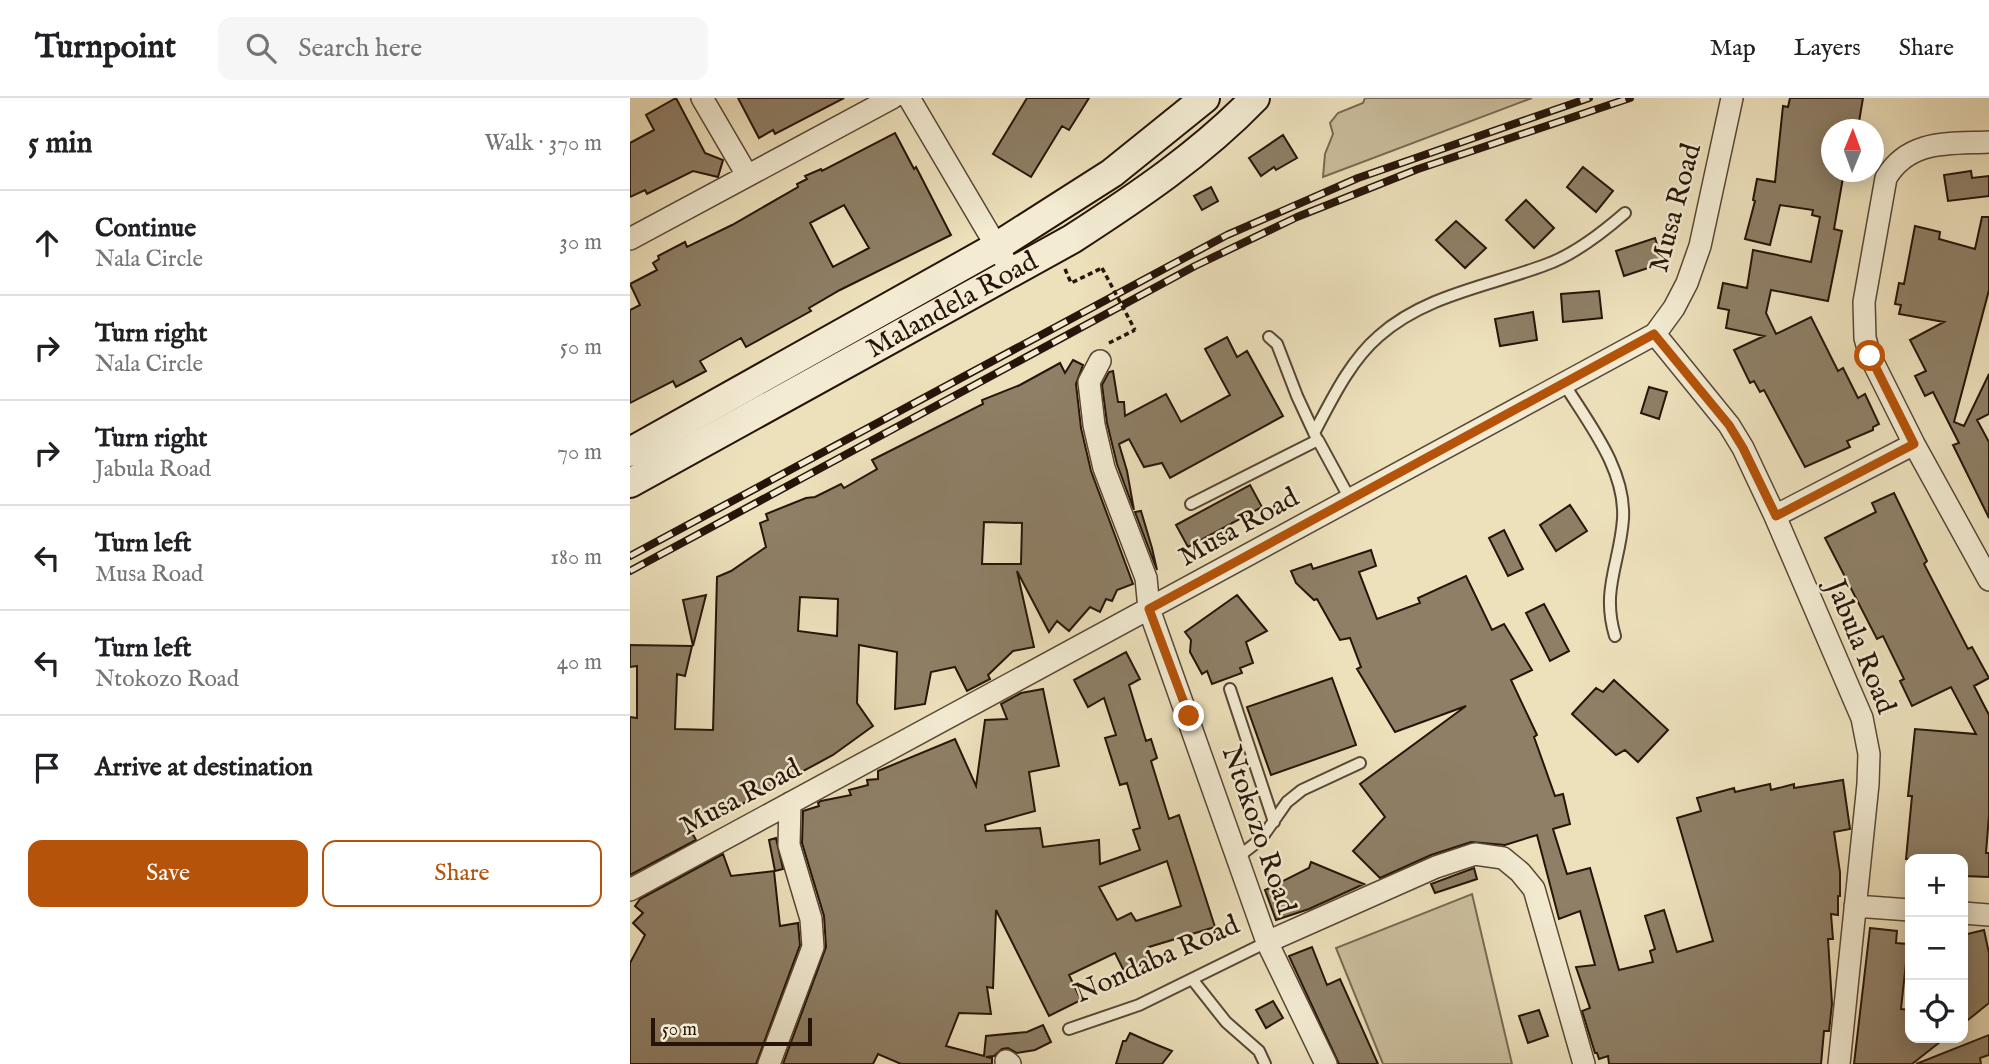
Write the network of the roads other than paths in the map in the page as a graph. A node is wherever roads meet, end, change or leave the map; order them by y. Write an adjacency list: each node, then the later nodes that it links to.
1 (702, 98): 8 (street)
2 (892, 98): 8 (street)
3 (909, 98): 11 (street)
4 (1205, 98): 11 (main road, Malandela Road)
5 (1255, 98): 12 (main road, Malandela Road)
6 (1732, 98): 13 (street, Musa Road)
7 (1989, 142): 18 (street)
8 (747, 175): 10 (street)
9 (1625, 213): 17 (lane)
10 (630, 239)
11 (996, 247): 12 (street); 19 (main road, Malandela Road)
12 (1012, 274): 20 (main road, Malandela Road)
13 (1654, 334): 16 (street, Musa Road); 23 (street, Jabula Road)
14 (1269, 337): 17 (lane)
15 (1104, 352): 25 (street, Ntokozo Road)
16 (1563, 382): 21 (street, Musa Road); 26 (lane)
17 (1316, 436): 21 (lane); 22 (lane)
18 (1914, 444): 23 (street); 24 (street)
19 (630, 452)
20 (630, 483)
21 (1350, 499): 25 (street, Musa Road)
22 (1191, 504)
23 (1776, 516): 33 (street, Jabula Road)
24 (1989, 580)
25 (1149, 609): 29 (street, Musa Road); 31 (street, Ntokozo Road)
26 (1615, 636)
27 (1230, 689): 30 (lane)
28 (1360, 763): 30 (lane)
29 (790, 803): 32 (street, Musa Road); 40 (street)
30 (1274, 822): 31 (lane)
31 (1238, 857): 37 (street, Ntokozo Road)
32 (630, 890)
33 (1855, 906): 34 (street); 44 (street, Jabula Road)
34 (1905, 910)
35 (1968, 913): 36 (street)
36 (1989, 915)
37 (1268, 942): 38 (lane, Nondaba Road); 42 (street, Ntokozo Road); 43 (street)
38 (1192, 979): 39 (lane, Nondaba Road); 41 (lane)
39 (1069, 1029)
40 (769, 1064)
41 (1265, 1064)
42 (1325, 1064)
43 (1584, 1064)
44 (1839, 1064)

